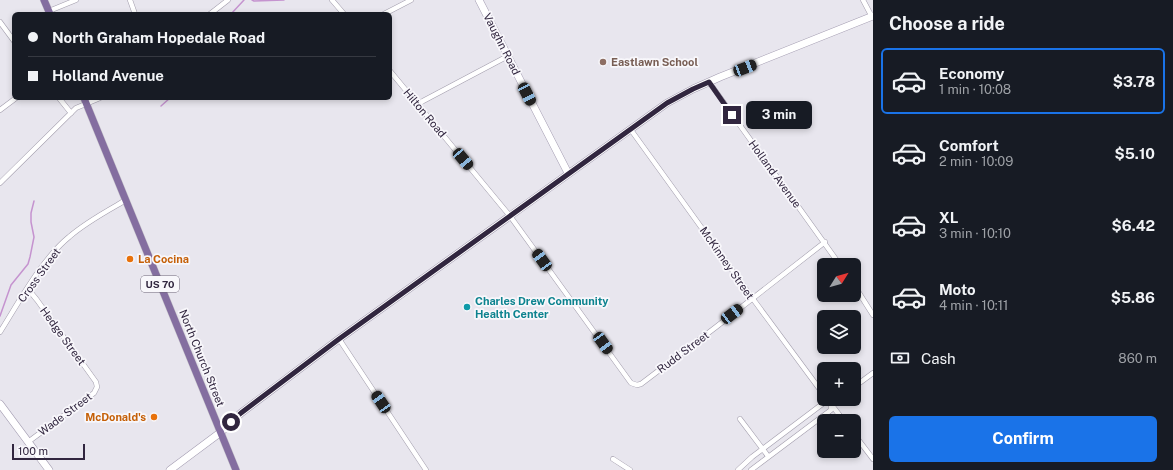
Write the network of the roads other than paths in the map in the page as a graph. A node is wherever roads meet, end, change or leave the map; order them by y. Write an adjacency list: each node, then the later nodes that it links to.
1 (44, 0): 9 (main road)
2 (76, 0): 10 (street)
3 (130, 0): 11 (street)
4 (332, 0): 13 (street)
5 (411, 0): 14 (street)
6 (479, 0): 18 (street, Vaughn Road)
7 (863, 0): 15 (street)
8 (225, 1): 12 (street)
9 (49, 12)
10 (51, 12)
11 (134, 12)
12 (212, 12)
13 (342, 12)
14 (388, 12)
15 (873, 17): 20 (street)
16 (0, 22): 17 (street)
17 (12, 37)
18 (508, 56): 24 (street); 28 (street, Vaughn Road)
19 (392, 73): 24 (street, Hilton Road)
20 (709, 82): 27 (street); 32 (street, Holland Avenue)
21 (13, 100): 25 (street)
22 (61, 100): 26 (street)
23 (85, 100): 26 (street); 30 (main road, North Church Street / US 70)
24 (418, 104): 31 (street, Hilton Road)
25 (0, 110)
26 (71, 113): 29 (street)
27 (631, 130): 28 (street); 36 (street, McKinney Street)
28 (568, 173): 31 (street)
29 (0, 183)
30 (126, 200): 34 (street, Cross Street); 51 (main road, North Church Street / US 70)
31 (510, 216): 39 (street); 43 (street, Hilton Road)
32 (824, 242): 33 (street, Holland Avenue); 36 (street, Rudd Street)
33 (835, 258)
34 (28, 289): 38 (street, Cross Street); 42 (street, Hedge Street)
35 (861, 296): 37 (street)
36 (753, 299): 43 (street, Rudd Street); 44 (street, McKinney Street)
37 (873, 315)
38 (0, 332)
39 (339, 339): 51 (street); 61 (street)
40 (873, 373): 41 (street)
41 (861, 382)
42 (97, 384): 52 (street, Wade Street)
43 (634, 384)
44 (817, 386)
45 (0, 404): 52 (street)
46 (821, 406): 54 (street)
47 (831, 406): 55 (street)
48 (833, 406): 49 (street)
49 (839, 414)
50 (740, 419): 54 (street)
51 (221, 432): 59 (street); 60 (main road, North Church Street / US 70)
52 (28, 442): 58 (street)
53 (861, 443): 57 (street)
54 (762, 450): 55 (street); 63 (street)
55 (768, 456): 64 (street)
56 (613, 459): 62 (street)
57 (873, 459)
58 (49, 470)
59 (170, 470)
60 (236, 470)
61 (426, 470)
62 (630, 470)
63 (738, 470)
64 (751, 470)

